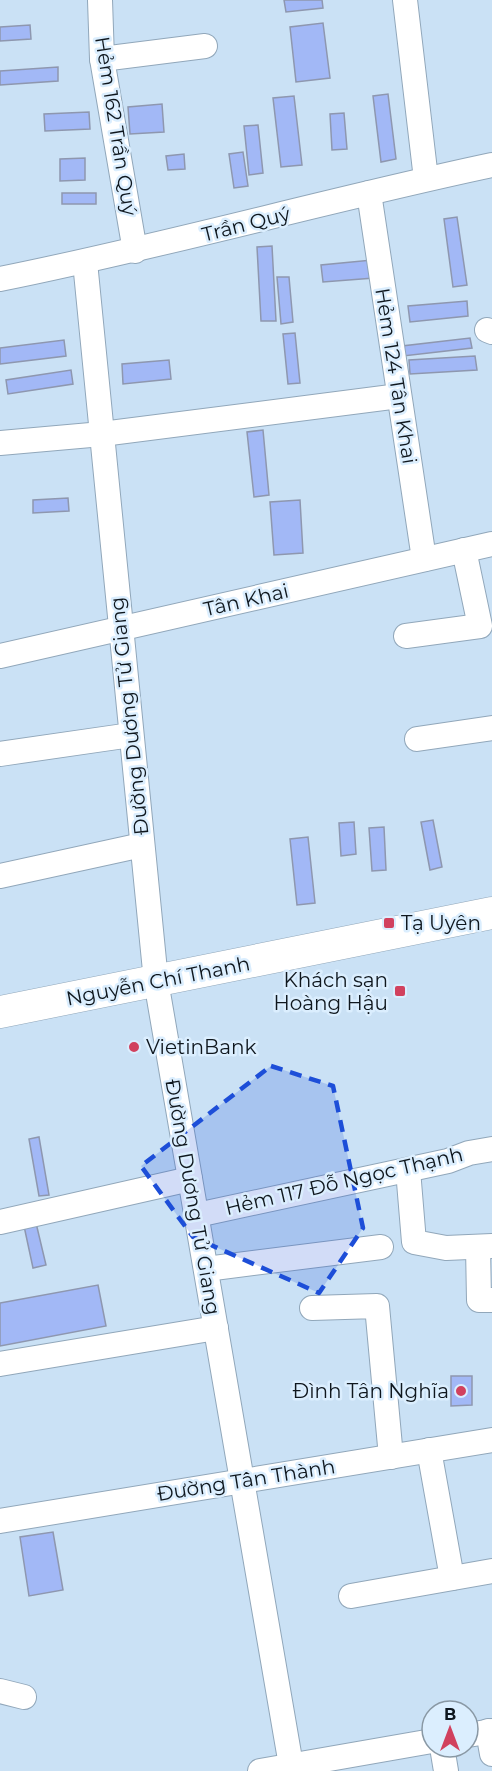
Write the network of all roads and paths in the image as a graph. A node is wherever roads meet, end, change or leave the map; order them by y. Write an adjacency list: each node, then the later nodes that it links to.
1 (100, 0): 4 (street, Hẻm 162 Trần Quý)
2 (405, 0): 6 (street)
3 (205, 46): 4 (street)
4 (102, 59): 8 (street, Hẻm 162 Trần Quý)
5 (492, 165): 6 (street, Trần Quý)
6 (426, 179): 7 (street, Trần Quý)
7 (369, 193): 8 (street, Trần Quý); 11 (street, Hẻm 124 Tân Khai)
8 (135, 251): 9 (street, Trần Quý)
9 (85, 262): 10 (street, Trần Quý); 12 (street, Đường Dương Tử Giang)
10 (0, 279)
11 (399, 396): 12 (street); 16 (street, Hẻm 124 Tân Khai)
12 (102, 434): 13 (street); 17 (street, Đường Dương Tử Giang)
13 (0, 443)
14 (492, 544): 15 (street, Tân Khai)
15 (464, 550): 16 (street, Tân Khai); 18 (street)
16 (424, 559): 17 (street, Tân Khai)
17 (121, 628): 19 (street, Tân Khai); 21 (street, Đường Dương Tử Giang)
18 (406, 636)
19 (0, 656)
20 (492, 728): 22 (street)
21 (132, 735): 23 (street); 24 (street, Đường Dương Tử Giang)
22 (417, 739)
23 (0, 754)
24 (142, 845): 25 (street); 27 (street, Đường Dương Tử Giang)
25 (0, 876)
26 (492, 913): 27 (main road, Nguyễn Chí Thanh)
27 (156, 981): 28 (main road, Nguyễn Chí Thanh); 31 (street, Đường Dương Tử Giang)
28 (0, 1012)
29 (492, 1149): 30 (street, Hẻm 117 Đỗ Ngọc Thạnh)
30 (408, 1170): 32 (street, Hẻm 117 Đỗ Ngọc Thạnh); 34 (street)
31 (190, 1179): 32 (street, Đường Dương Tử Giang); 33 (street)
32 (197, 1215): 36 (street, Đường Dương Tử Giang)
33 (0, 1222)
34 (485, 1246): 37 (street)
35 (381, 1247): 36 (street)
36 (206, 1269): 39 (street, Đường Dương Tử Giang)
37 (492, 1300)
38 (312, 1308): 43 (street)
39 (216, 1328): 40 (street); 44 (street, Đường Dương Tử Giang)
40 (0, 1364)
41 (492, 1440): 42 (street, Đường Tân Thành)
42 (429, 1450): 43 (street, Đường Tân Thành); 47 (street)
43 (391, 1457): 44 (street, Đường Tân Thành)
44 (242, 1481): 45 (street, Đường Tân Thành); 52 (street, Đường Dương Tử Giang)
45 (0, 1521)
46 (492, 1571): 47 (street)
47 (452, 1578): 48 (street)
48 (351, 1596)
49 (0, 1691): 50 (street)
50 (24, 1697)
51 (420, 1743): 52 (street)
52 (292, 1768): 53 (street)
53 (260, 1771)

